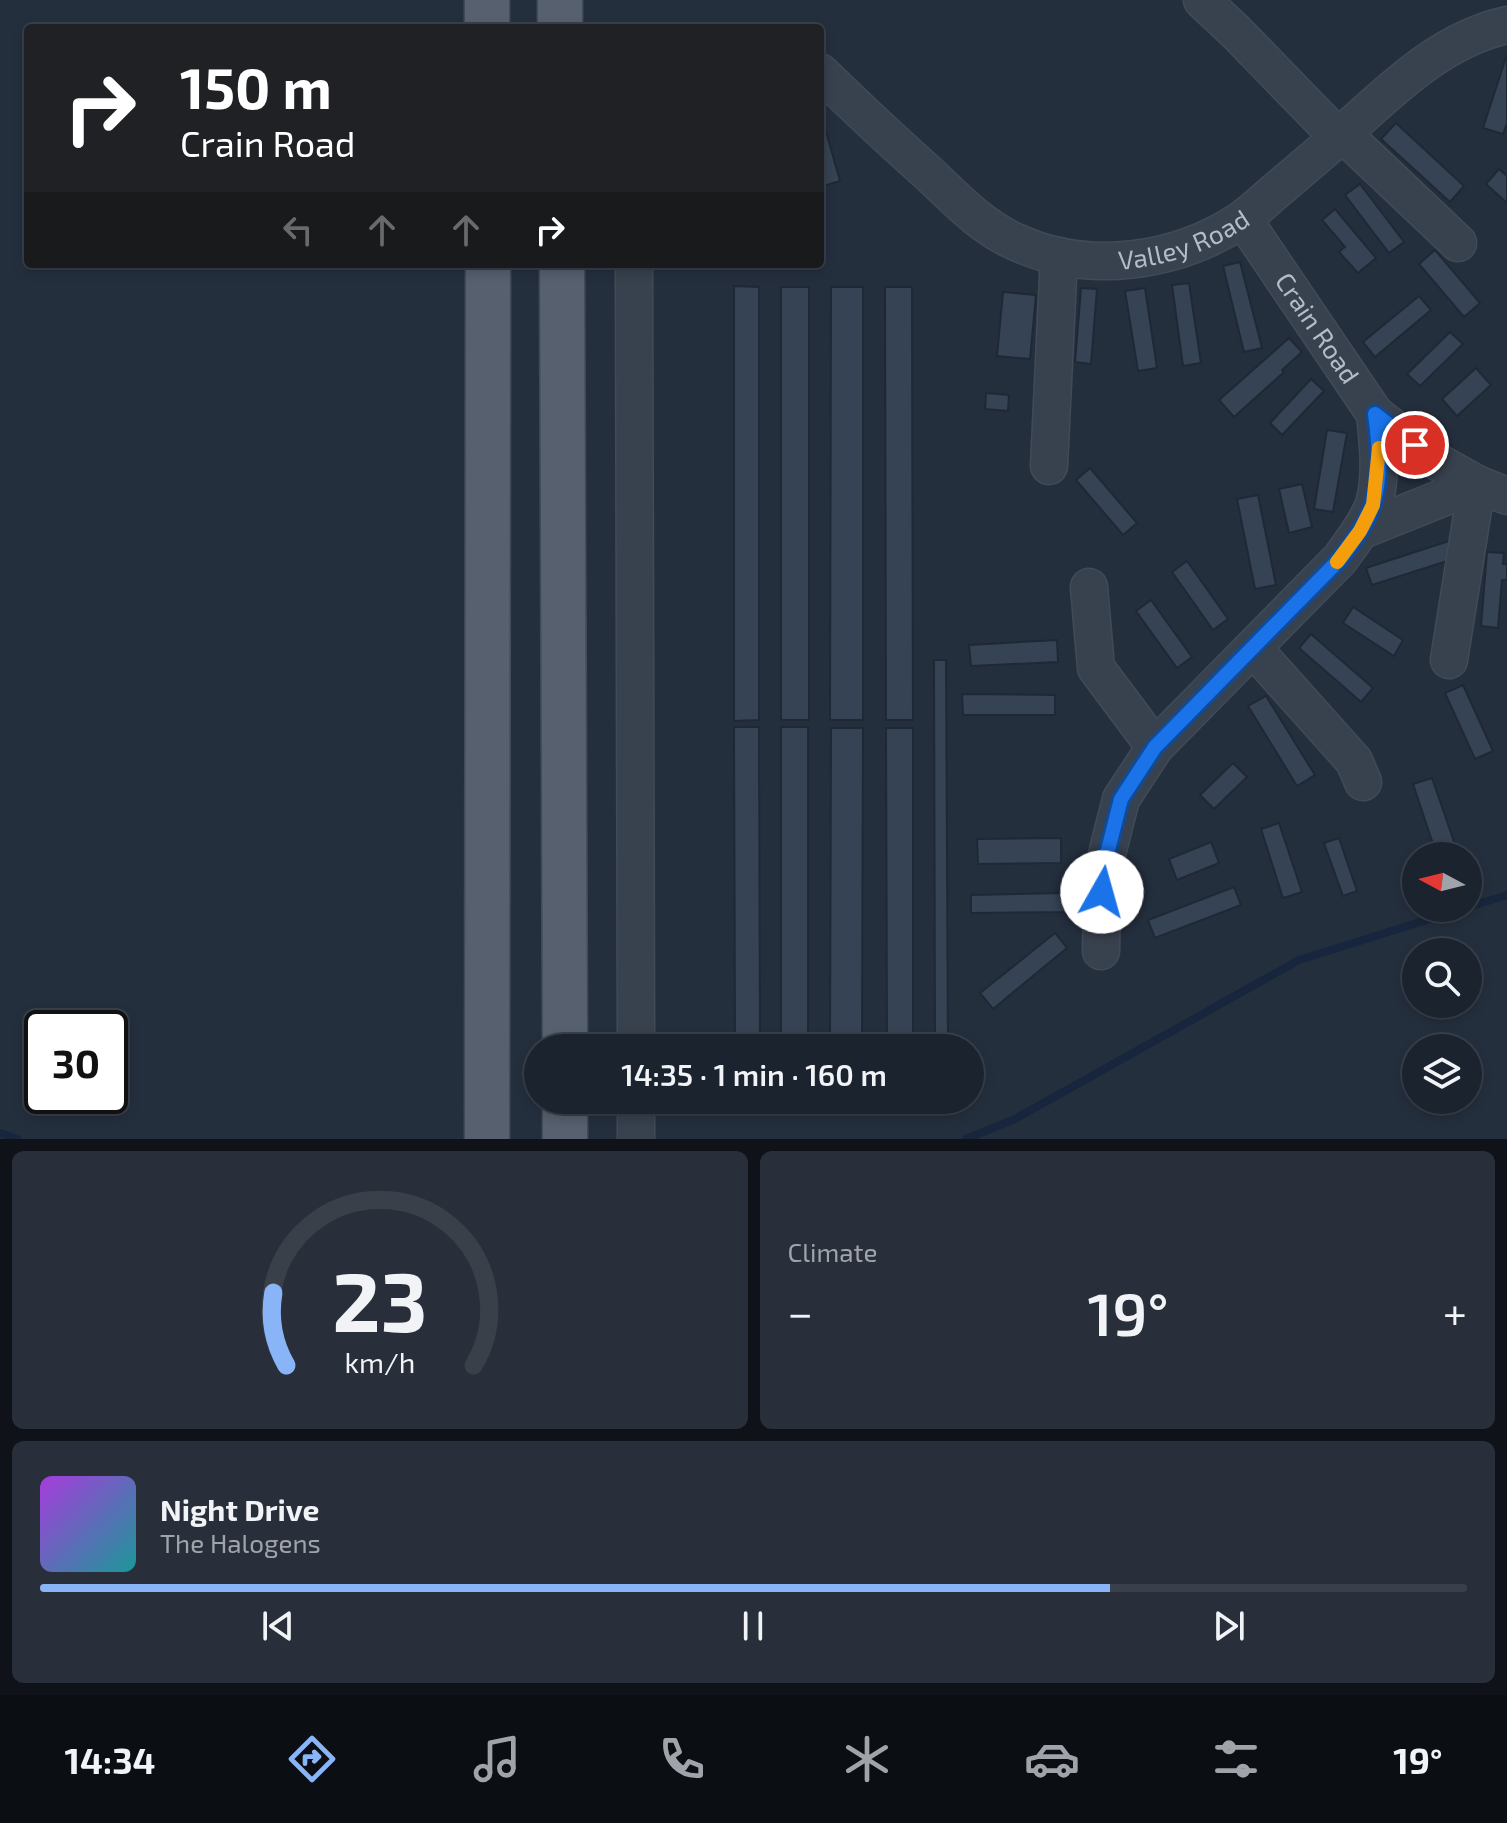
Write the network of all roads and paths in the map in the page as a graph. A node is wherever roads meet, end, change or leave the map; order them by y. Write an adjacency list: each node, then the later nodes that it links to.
1 (487, 0): 4 (main road)
2 (560, 0): 5 (main road)
3 (1202, 0): 8 (street)
4 (487, 24)
5 (560, 24)
6 (1507, 25): 8 (street, Valley Road)
7 (834, 96): 11 (street, Valley Road)
8 (1340, 135): 9 (street, Valley Road); 10 (street)
9 (1243, 219): 11 (street, Valley Road); 15 (street, Crain Road)
10 (1458, 243)
11 (1059, 256): 16 (street)
12 (488, 268): 29 (main road)
13 (562, 268): 25 (main road)
14 (634, 268): 26 (street)
15 (1375, 414): 17 (street, Crain Road); 18 (street)
16 (1049, 466)
17 (1492, 490): 18 (street); 21 (street)
18 (1360, 531): 20 (street)
19 (1089, 587): 22 (street)
20 (1253, 648): 22 (street); 23 (street)
21 (1449, 660)
22 (1155, 747): 24 (street)
23 (1363, 782)
24 (1101, 951)
25 (565, 1034)
26 (636, 1034)
27 (565, 1114): 30 (main road)
28 (636, 1114): 31 (street)
29 (487, 1139)
30 (565, 1139)
31 (636, 1139)

